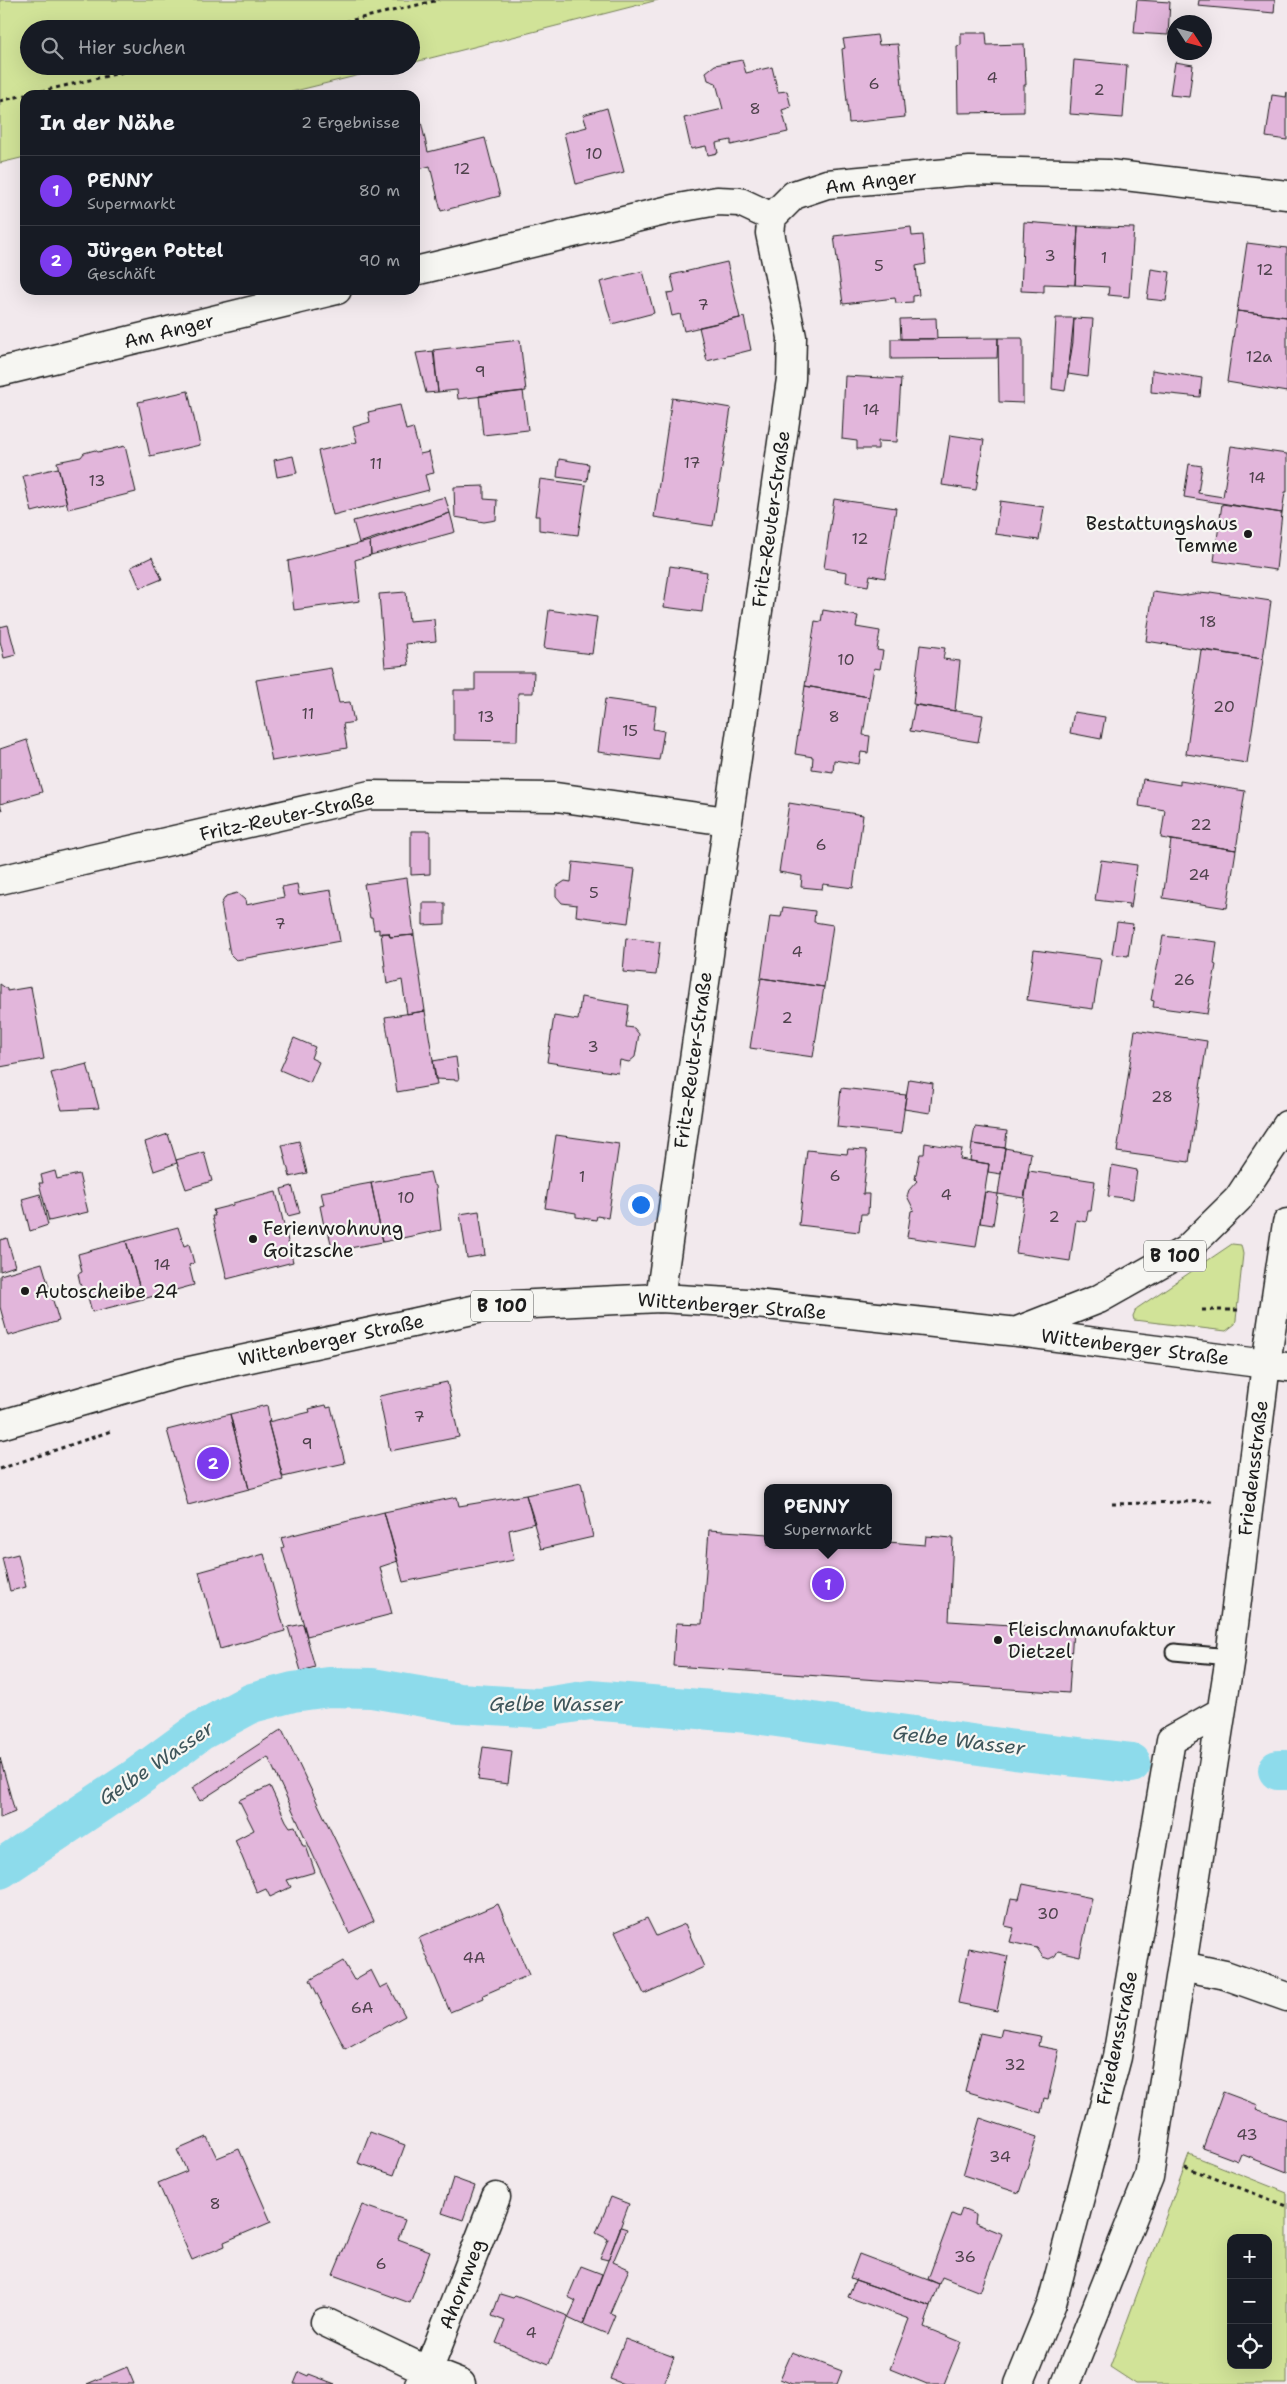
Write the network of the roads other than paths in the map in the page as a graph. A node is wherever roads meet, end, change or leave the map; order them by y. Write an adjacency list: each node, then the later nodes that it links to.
1 (1287, 196): 2 (street, Am Anger)
2 (772, 217): 3 (street); 6 (street, Fritz-Reuter-Straße)
3 (420, 270)
4 (316, 295): 5 (street, Am Anger)
5 (0, 372)
6 (727, 821): 7 (street, Fritz-Reuter-Straße); 10 (street, Fritz-Reuter-Straße)
7 (0, 880)
8 (1287, 1125): 11 (street, B 100)
9 (1287, 1223): 12 (street, Friedensstraße)
10 (660, 1298): 11 (street, Wittenberger Straße / B 100); 13 (street, Wittenberger Straße / B 100)
11 (1018, 1332): 12 (street, Wittenberger Straße / B 100)
12 (1276, 1365): 15 (street, Friedensstraße)
13 (0, 1425)
14 (1174, 1652): 15 (lane)
15 (1230, 1657): 16 (street, Friedensstraße)
16 (1221, 1712): 17 (street, Friedensstraße); 23 (street, Friedensstraße)
17 (1182, 1966): 18 (street); 24 (street, Friedensstraße)
18 (1287, 1997)
19 (496, 2197): 21 (street, Ahornweg)
20 (325, 2322): 21 (street)
21 (423, 2378): 22 (street)
22 (461, 2384)
23 (1019, 2384)
24 (1066, 2384)

